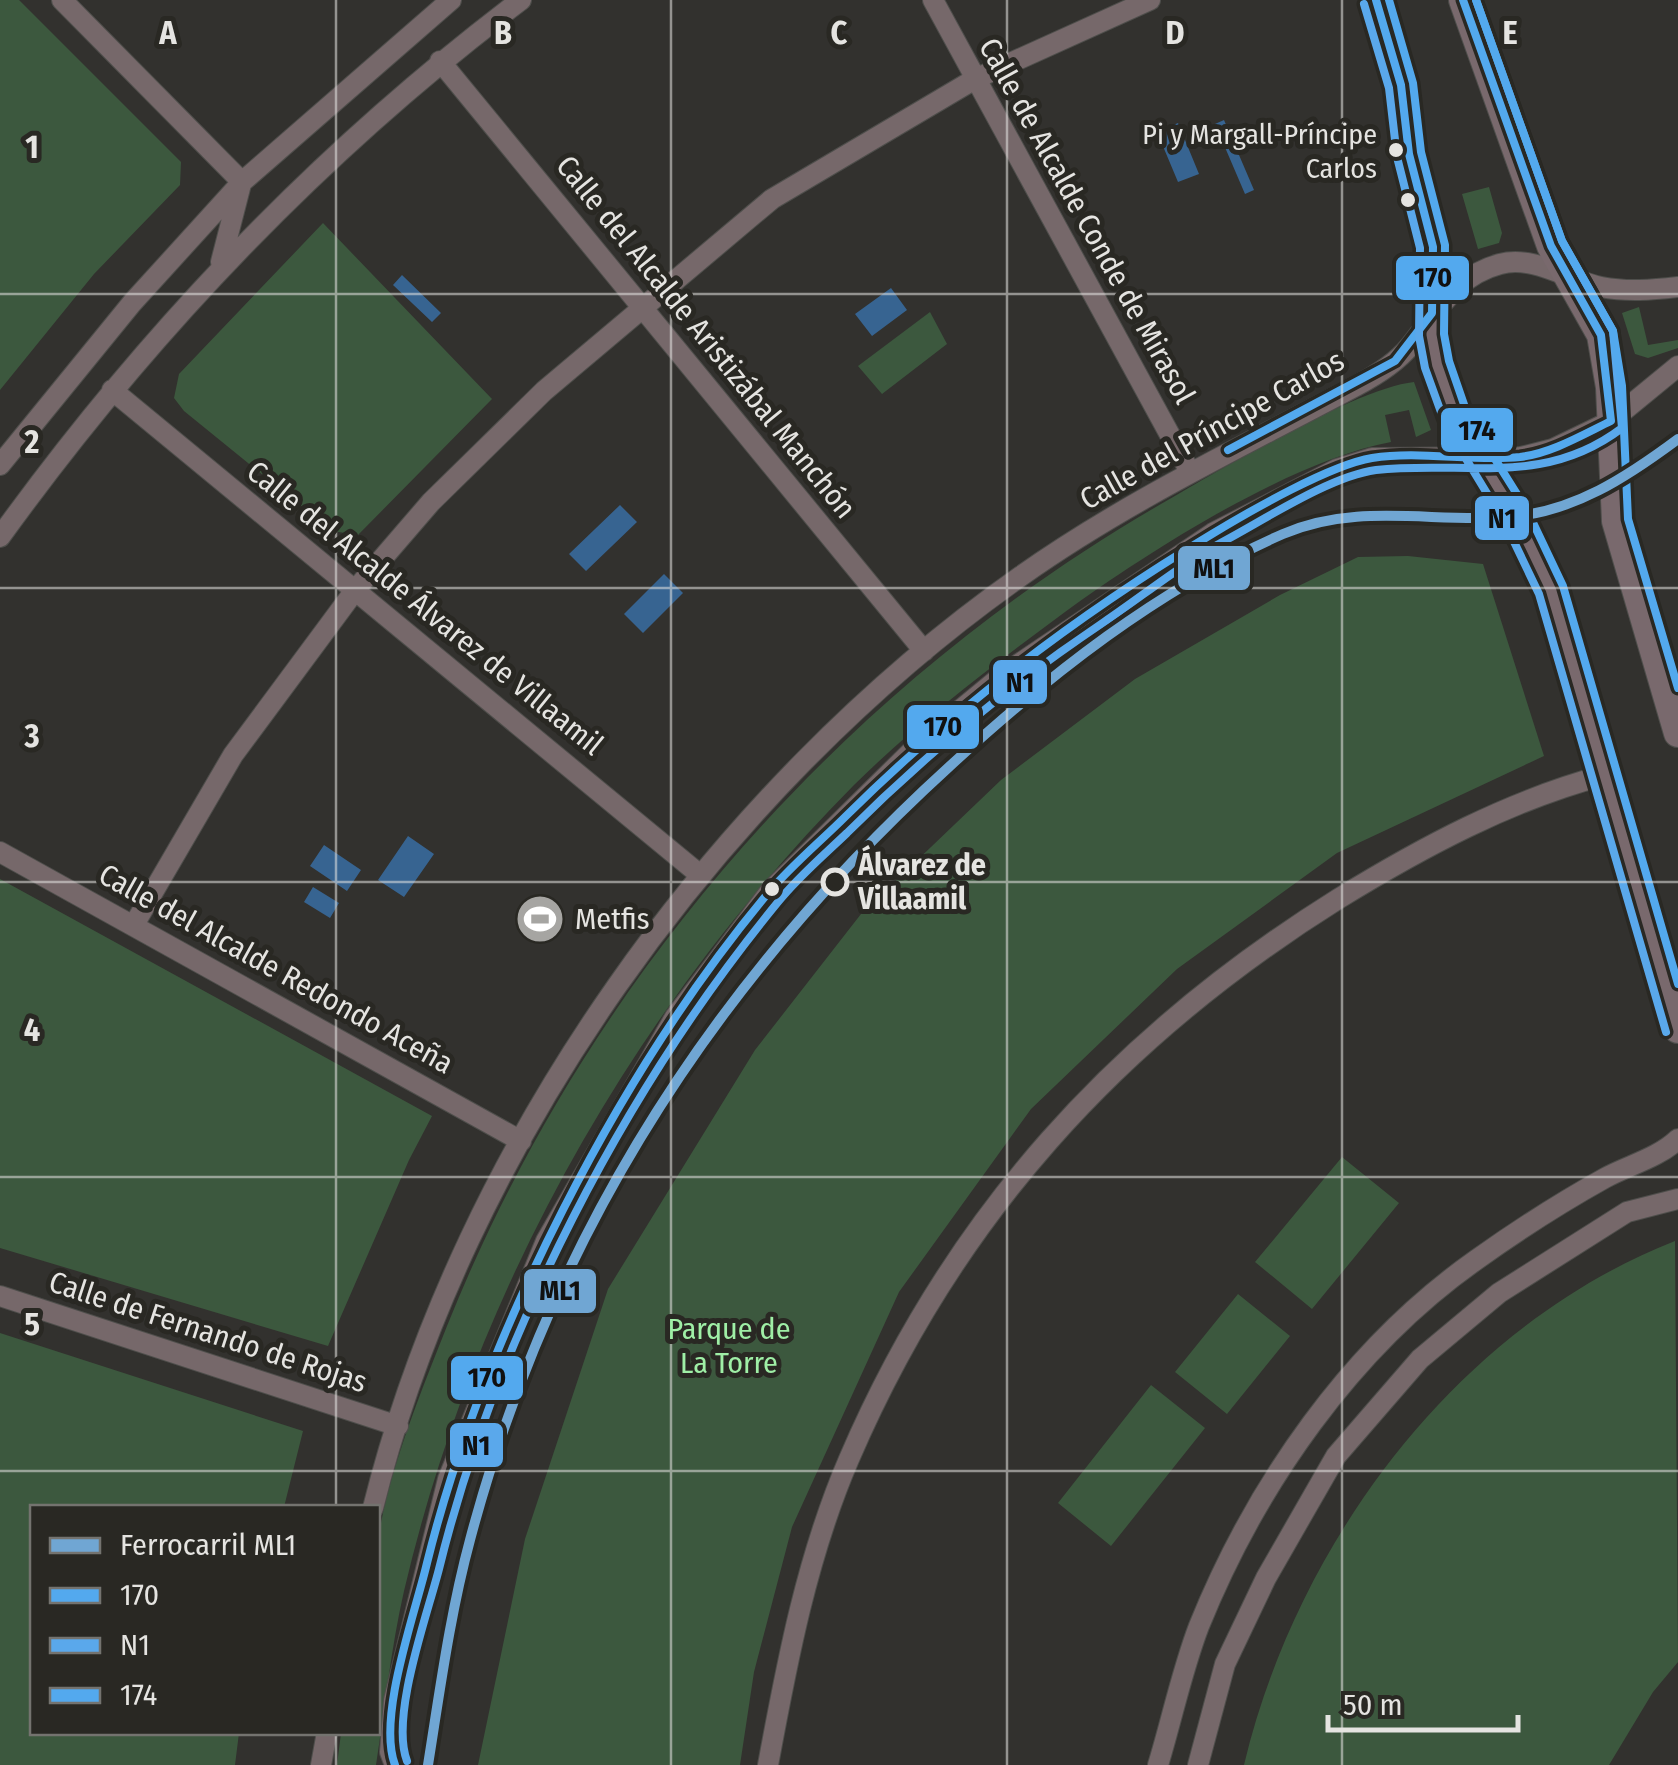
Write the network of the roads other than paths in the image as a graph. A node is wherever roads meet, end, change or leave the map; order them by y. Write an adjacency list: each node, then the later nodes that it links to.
1 (62, 0): 10 (street)
2 (451, 0): 10 (street)
3 (521, 0): 8 (street)
4 (933, 0): 9 (street, Calle de Alcalde Conde de Mirasol)
5 (1150, 0): 9 (street)
6 (1376, 0): 15 (street)
7 (1463, 0): 12 (street)
8 (440, 61): 11 (street); 14 (street, Calle del Alcalde Aristizábal Manchón)
9 (975, 79): 14 (street); 21 (street, Calle de Alcalde Conde de Mirasol)
10 (242, 182): 11 (street); 20 (street)
11 (220, 266): 17 (street)
12 (1570, 278): 13 (street); 15 (street); 18 (street)
13 (1678, 288)
14 (642, 306): 23 (street); 24 (street, Calle del Alcalde Aristizábal Manchón)
15 (1432, 313): 19 (street); 21 (street, Calle del Príncipe Carlos)
16 (1678, 366): 18 (street)
17 (112, 390): 22 (street); 23 (street, Calle del Alcalde Álvarez de Villaamil)
18 (1610, 421): 19 (street); 25 (street)
19 (1479, 456): 26 (street); 39 (street)
20 (0, 465)
21 (1189, 470): 24 (street, Calle del Príncipe Carlos)
22 (0, 537)
23 (356, 589): 28 (street, Calle del Alcalde Álvarez de Villaamil); 29 (street)
24 (924, 651): 28 (street, Calle del Príncipe Carlos)
25 (1678, 733)
26 (1604, 775): 30 (street); 40 (street)
27 (0, 852): 29 (street, Calle del Alcalde Redondo Aceña)
28 (699, 874): 32 (street, Calle del Príncipe Carlos)
29 (135, 923): 32 (street, Calle del Alcalde Redondo Aceña)
30 (1678, 1029)
31 (1678, 1139): 41 (street)
32 (521, 1141): 35 (street, Calle del Príncipe Carlos)
33 (1678, 1199): 42 (street)
34 (0, 1296): 35 (street, Calle de Fernando de Rojas)
35 (398, 1426): 36 (street, Calle del Príncipe Carlos)
36 (374, 1505)
37 (327, 1735): 38 (street)
38 (321, 1765)
39 (395, 1765)
40 (768, 1765)
41 (1158, 1765)
42 (1198, 1765)

